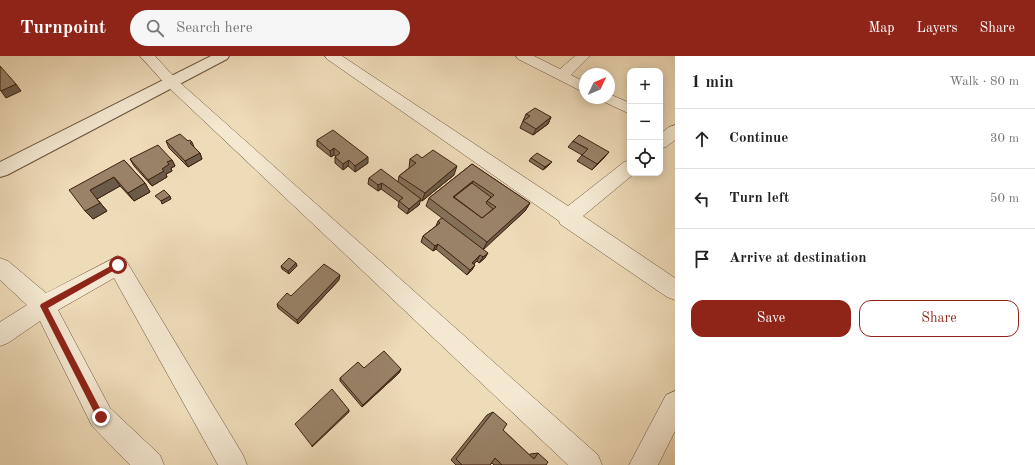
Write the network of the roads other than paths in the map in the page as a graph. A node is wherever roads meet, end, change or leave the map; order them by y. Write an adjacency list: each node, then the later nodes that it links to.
1 (147, 56): 7 (street)
2 (222, 56): 7 (street)
3 (332, 56): 16 (street)
4 (523, 56): 6 (street)
5 (583, 56): 6 (street)
6 (561, 76): 8 (street)
7 (172, 83): 15 (street); 24 (street)
8 (579, 85)
9 (615, 102): 10 (street)
10 (627, 108)
11 (663, 125): 12 (street)
12 (675, 131): 13 (street)
13 (663, 141)
14 (627, 169): 16 (street)
15 (0, 170)
16 (567, 218): 18 (street)
17 (0, 267): 19 (street)
18 (675, 290)
19 (44, 306): 20 (street); 22 (street); 23 (street)
20 (0, 335)
21 (675, 404): 25 (street)
22 (150, 465)
23 (233, 465)
24 (588, 465)
25 (643, 465)

